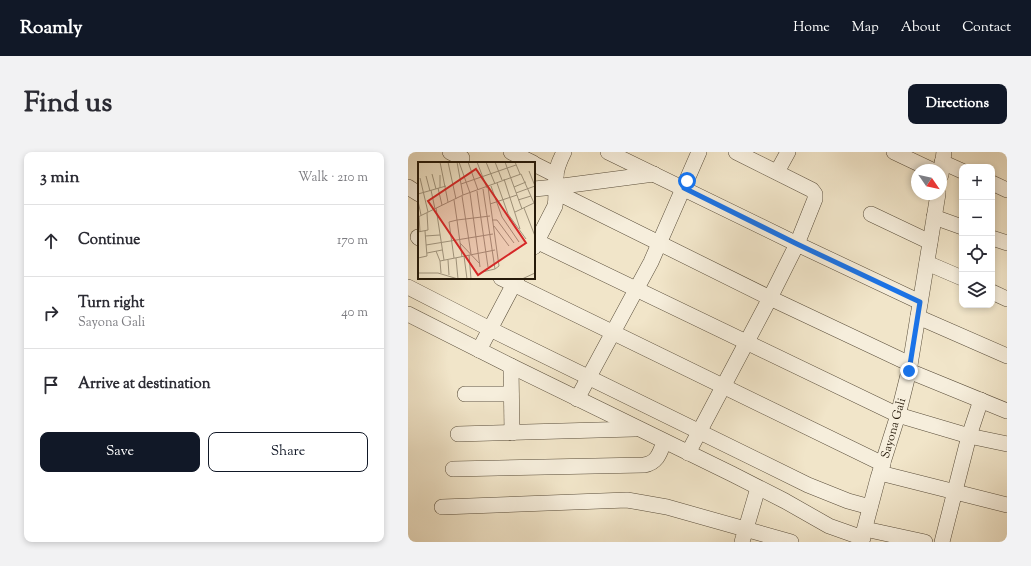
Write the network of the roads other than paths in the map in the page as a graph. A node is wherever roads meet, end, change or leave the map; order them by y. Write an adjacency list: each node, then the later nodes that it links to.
1 (511, 152): 8 (street)
2 (564, 152): 16 (street)
3 (608, 152): 14 (street)
4 (699, 152): 17 (street)
5 (736, 152): 13 (street)
6 (788, 152): 13 (street)
7 (894, 152): 9 (street)
8 (531, 162)
9 (936, 164)
10 (535, 165): 16 (street)
11 (947, 167): 12 (street)
12 (959, 170)
13 (777, 172): 29 (street)
14 (654, 174): 16 (street); 17 (street)
15 (995, 184): 19 (street)
16 (556, 185): 18 (street); 26 (street); 28 (street)
17 (684, 188): 28 (street); 29 (street)
18 (535, 189)
19 (1007, 190)
20 (937, 200): 22 (street, Sayona Gali)
21 (871, 214): 25 (street)
22 (934, 217): 23 (street); 25 (street, Sayona Gali)
23 (959, 226)
24 (995, 239): 27 (street)
25 (930, 242): 30 (street, Sayona Gali)
26 (535, 243): 34 (street)
27 (1007, 243)
28 (659, 244): 34 (street); 36 (street)
29 (797, 244): 36 (street); 38 (street)
30 (927, 263): 31 (street); 38 (street, Sayona Gali)
31 (959, 277)
32 (511, 280): 40 (street); 41 (street)
33 (408, 287): 40 (street)
34 (636, 289): 41 (street); 42 (street)
35 (995, 293): 37 (street)
36 (770, 298): 42 (street); 46 (street)
37 (1007, 298)
38 (919, 309): 44 (street); 46 (street, Sayona Gali)
39 (408, 314): 43 (street)
40 (490, 329): 43 (street); 47 (street)
41 (612, 332): 47 (street); 48 (street)
42 (746, 343): 48 (street); 54 (street)
43 (479, 350): 45 (street)
44 (1007, 356)
45 (511, 366): 50 (street); 51 (street)
46 (909, 367): 52 (street); 54 (street, Sayona Gali)
47 (589, 378): 51 (street); 56 (street)
48 (723, 387): 56 (street); 63 (street)
49 (465, 394): 50 (street)
50 (511, 394): 57 (street)
51 (577, 399): 55 (street)
52 (981, 400): 53 (street); 59 (street)
53 (1007, 411)
54 (898, 415): 59 (street); 63 (street, Sayona Gali)
55 (637, 428): 57 (street); 60 (street)
56 (699, 432): 62 (street); 69 (street)
57 (512, 433): 58 (street)
58 (458, 434)
59 (969, 436): 61 (street); 66 (street)
60 (664, 442): 62 (street); 64 (street)
61 (1007, 444)
62 (688, 453): 65 (street)
63 (881, 468): 66 (street); 69 (street, Sayona Gali)
64 (453, 469)
65 (758, 488): 70 (street); 71 (street)
66 (955, 492): 67 (street); 74 (street)
67 (1007, 505)
68 (442, 507): 70 (street)
69 (870, 507): 71 (street, Sayona Gali)
70 (744, 536): 72 (street)
71 (863, 536): 73 (street)
72 (791, 542)
73 (925, 542)
74 (942, 542)

